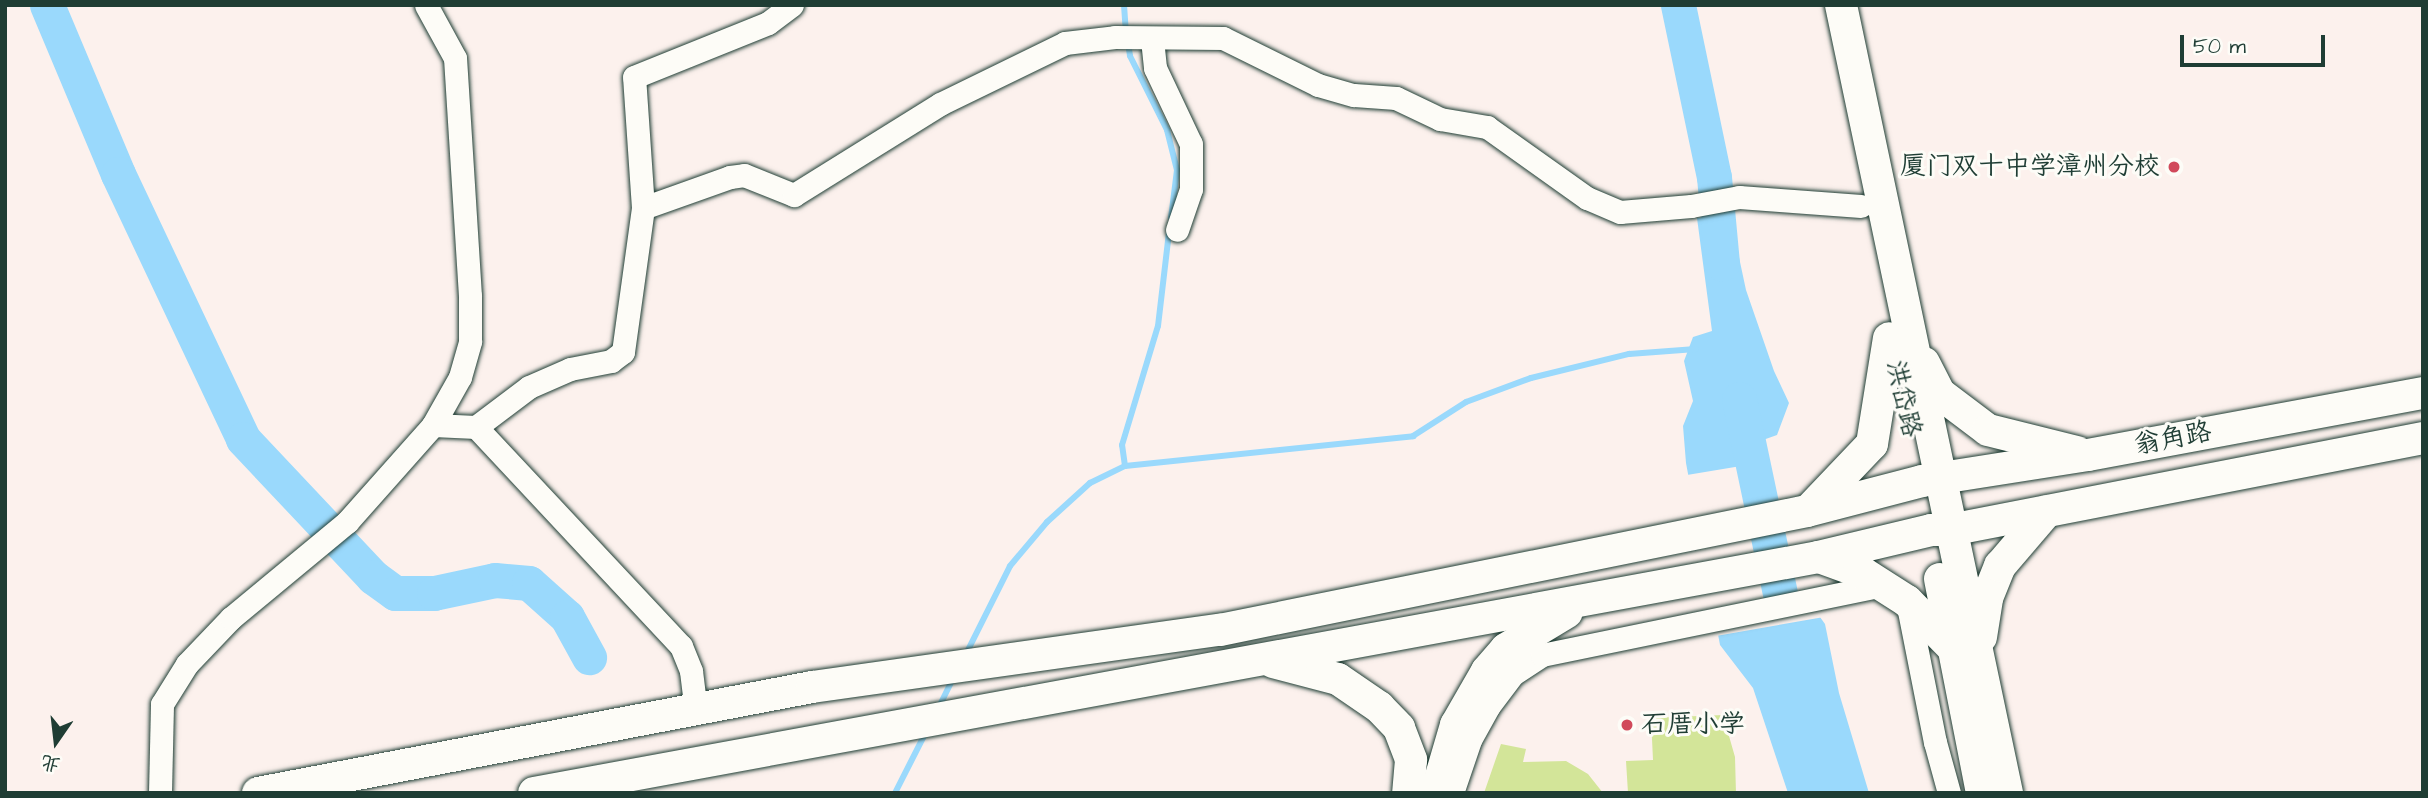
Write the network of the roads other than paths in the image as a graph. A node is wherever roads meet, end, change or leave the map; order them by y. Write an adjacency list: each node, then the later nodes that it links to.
1 (426, 5): 11 (street)
2 (792, 5): 7 (street)
3 (1820, 5): 6 (main road, 洪岱路)
4 (1841, 5): 9 (main road)
5 (1148, 39): 6 (street); 7 (street); 8 (street)
6 (1861, 206): 9 (main road, 洪岱路)
7 (643, 208): 12 (street)
8 (1177, 230)
9 (1900, 337): 14 (main road); 15 (main road); 16 (main road)
10 (2423, 393): 14 (main road, 翁角路)
11 (433, 425): 12 (street); 25 (street)
12 (476, 427): 24 (street)
13 (2423, 438): 17 (main road, 翁角路)
14 (2088, 455): 15 (main road, 翁角路)
15 (1932, 481): 16 (main road, 翁角路); 18 (main road)
16 (1807, 511): 24 (main road, 翁角路)
17 (2047, 511): 18 (main road, 翁角路); 22 (main road)
18 (1940, 530): 19 (main road, 翁角路); 22 (main road)
19 (1818, 557): 20 (main road); 21 (main road, 翁角路)
20 (1895, 593): 22 (main road); 30 (street); 31 (street)
21 (1591, 599): 23 (main road, 翁角路); 29 (main road)
22 (1966, 651): 32 (main road); 33 (main road)
23 (1265, 660): 27 (main road, 翁角路); 28 (main road)
24 (696, 709): 26 (main road, 翁角路)
25 (160, 793)
26 (258, 793)
27 (534, 793)
28 (1408, 793)
29 (1436, 793)
30 (1452, 793)
31 (1949, 793)
32 (1982, 793)
33 (2007, 793)

